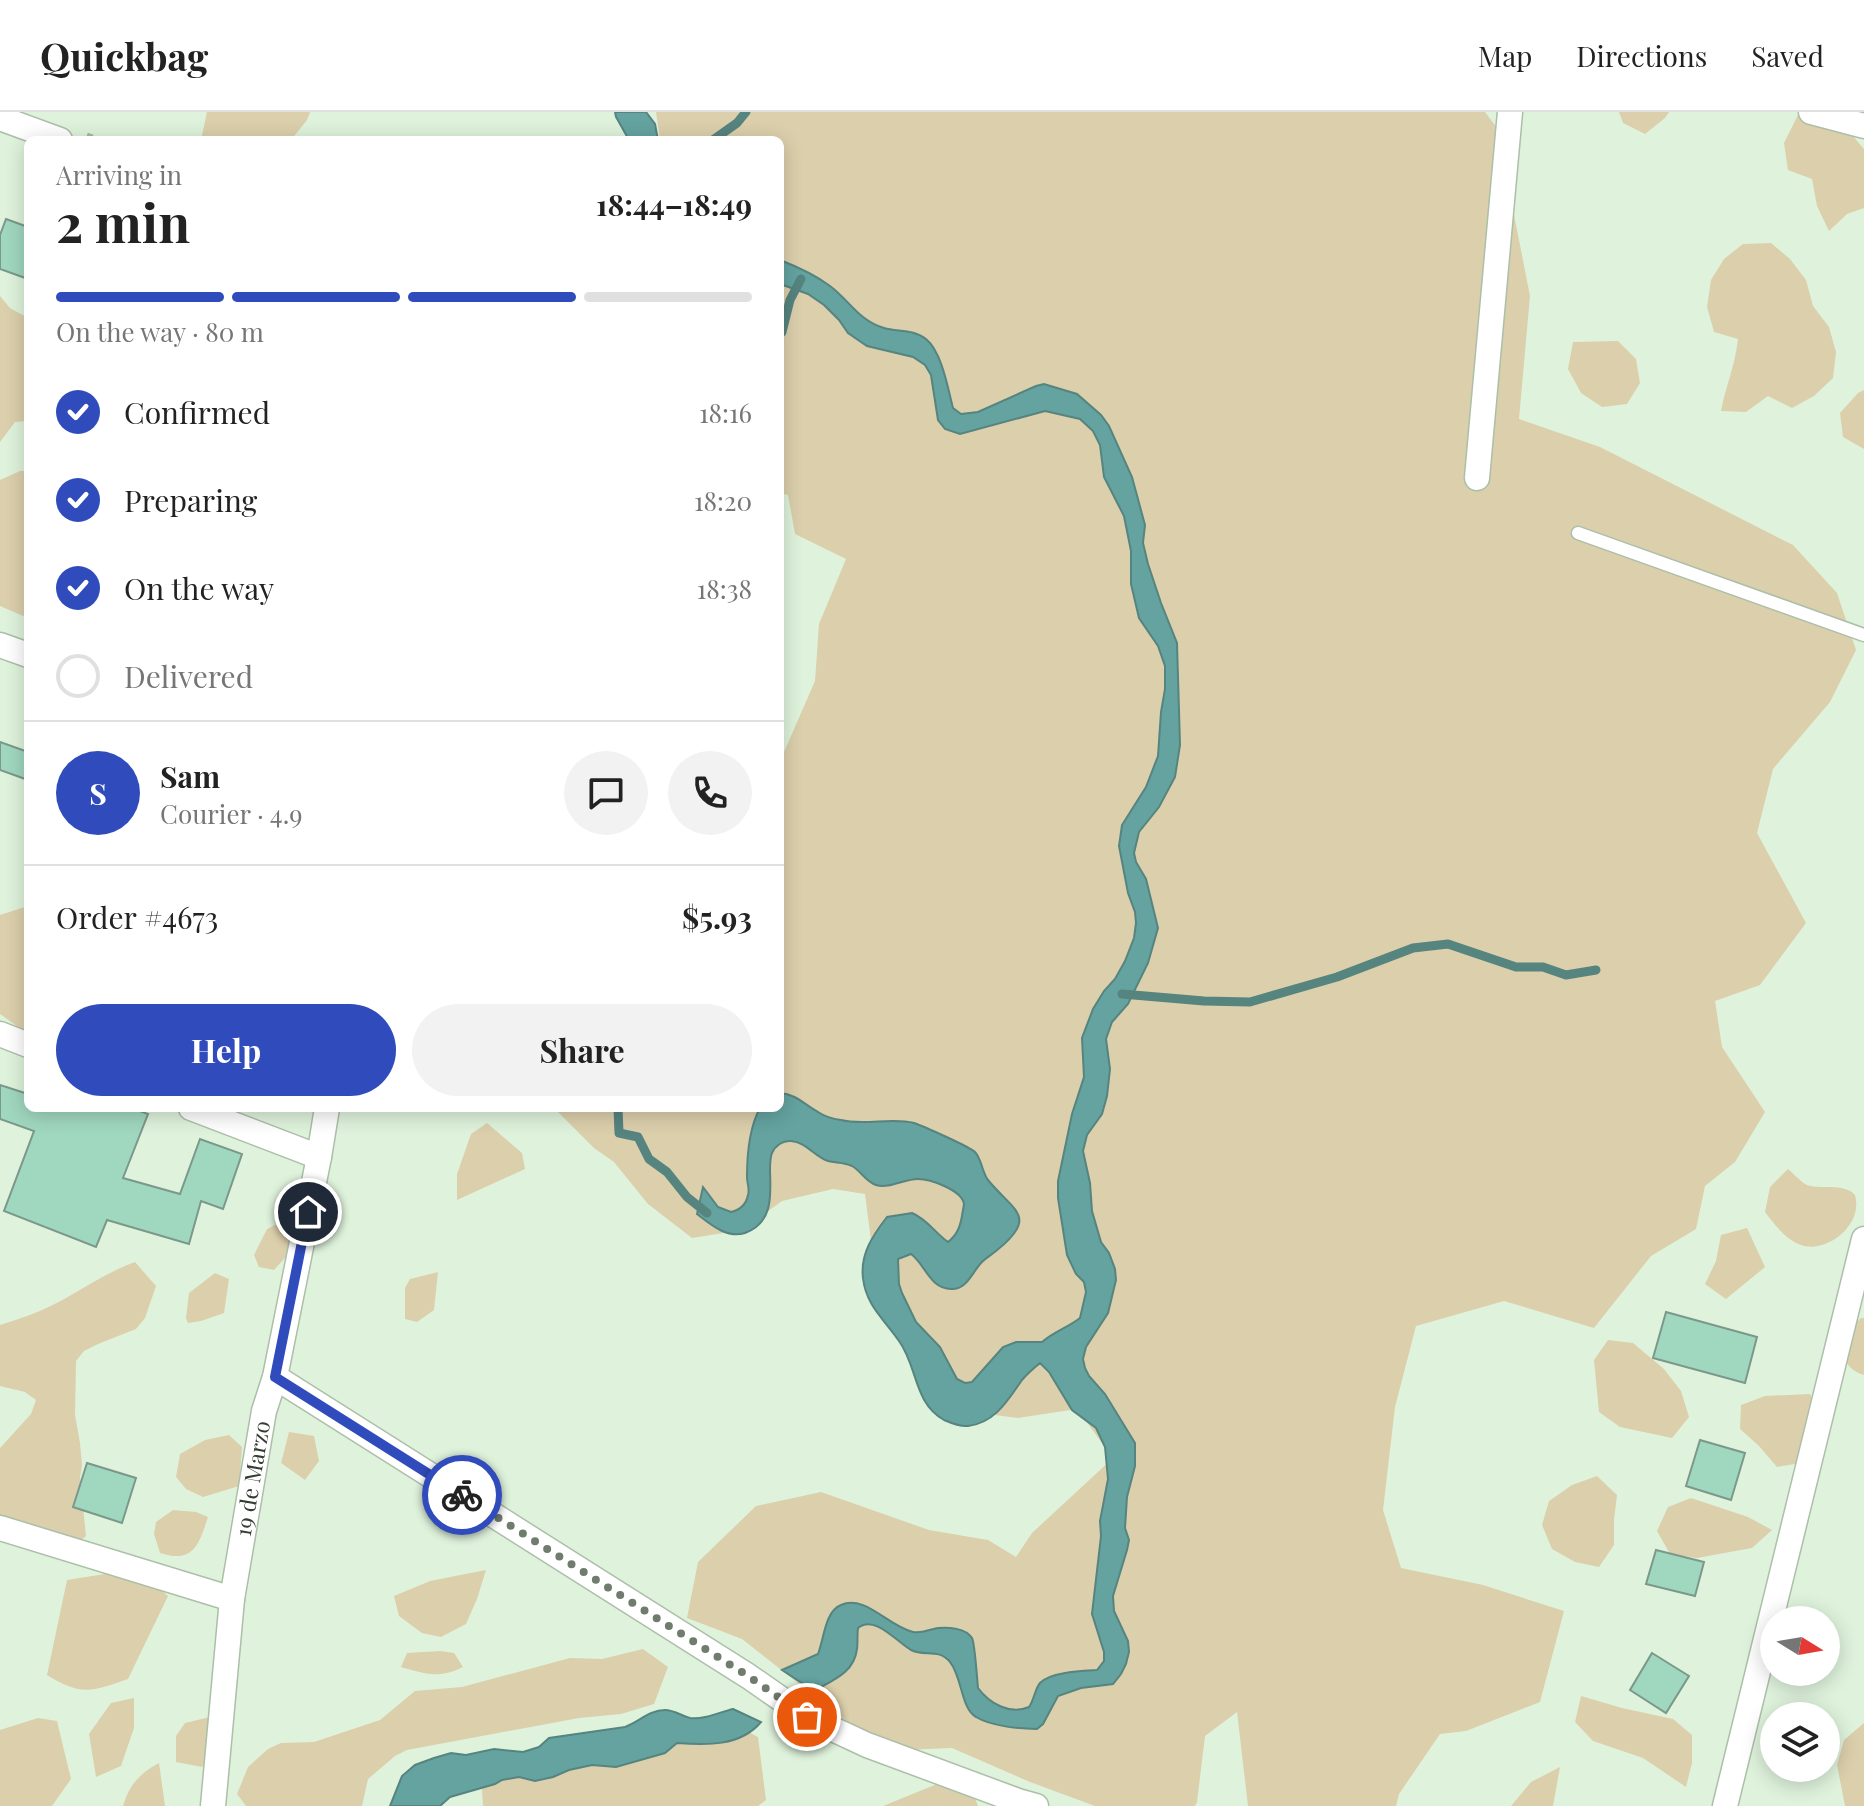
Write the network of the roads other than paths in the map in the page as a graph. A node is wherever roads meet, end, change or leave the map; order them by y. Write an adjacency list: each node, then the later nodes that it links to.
1 (1510, 112): 6 (street)
2 (1811, 112): 4 (street)
3 (0, 118): 5 (street)
4 (1864, 126)
5 (49, 136)
6 (1477, 478)
7 (1578, 533): 8 (lane)
8 (1864, 635)
9 (0, 645): 10 (street)
10 (24, 654)
11 (0, 1034): 12 (street)
12 (24, 1043)
13 (201, 1112): 15 (street)
14 (326, 1112): 15 (street, 19 de Marzo)
15 (319, 1157): 17 (street, 19 de Marzo)
16 (1864, 1239): 22 (street)
17 (275, 1377): 19 (street, 19 de Marzo); 21 (street)
18 (0, 1528): 19 (street)
19 (232, 1599): 20 (street, 19 de Marzo)
20 (213, 1806)
21 (1036, 1806)
22 (1725, 1806)

